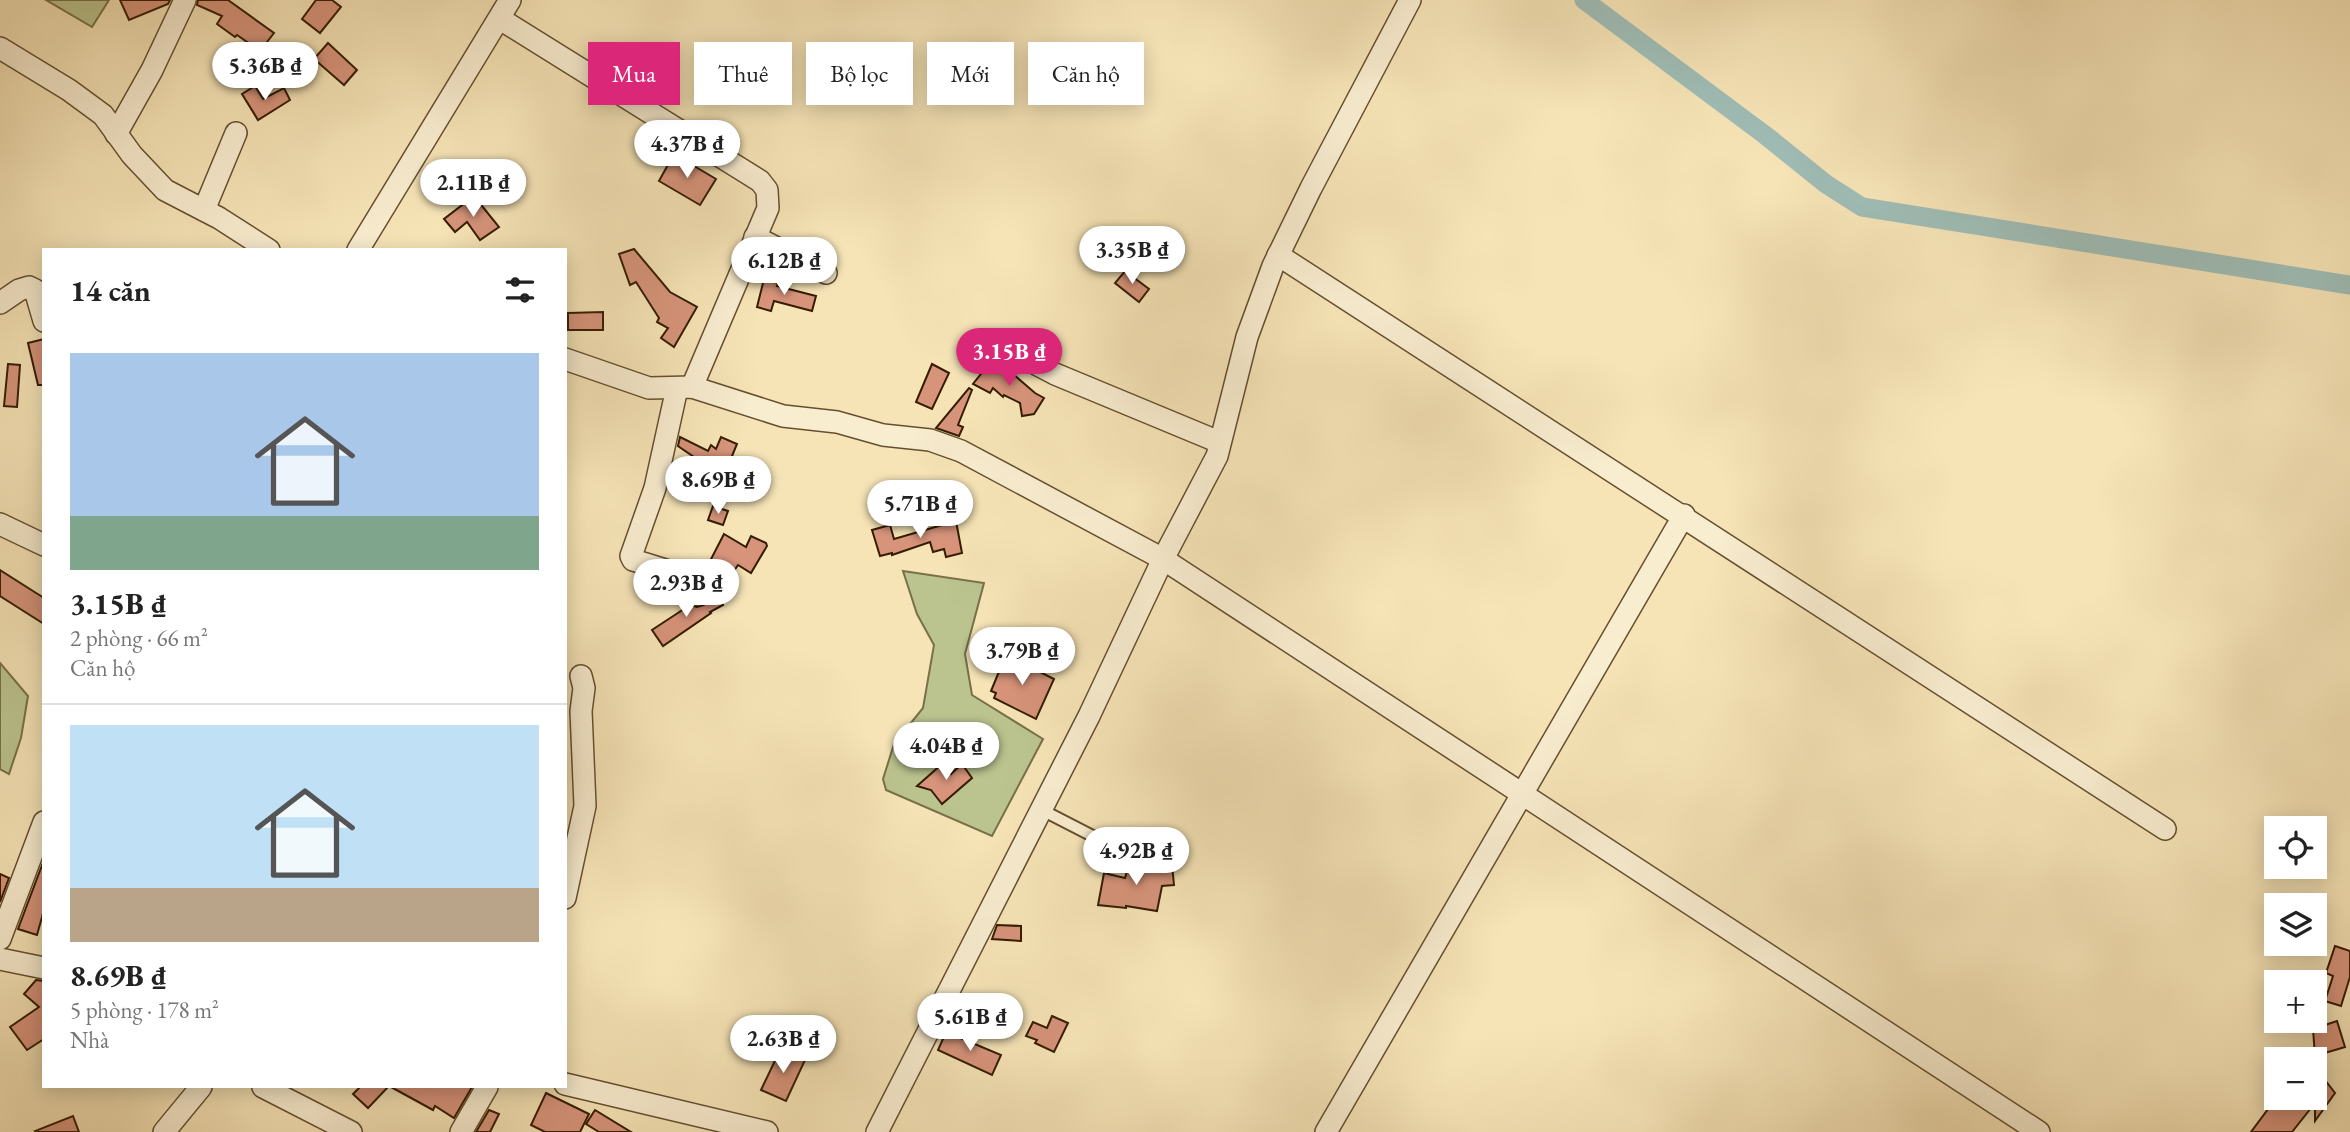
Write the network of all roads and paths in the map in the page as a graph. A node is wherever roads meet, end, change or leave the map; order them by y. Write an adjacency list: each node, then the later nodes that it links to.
1 (185, 0): 7 (street)
2 (510, 0): 4 (street)
3 (1410, 0): 12 (street)
4 (500, 19): 9 (street); 11 (street)
5 (0, 48): 7 (street)
6 (236, 133): 8 (street)
7 (116, 134): 8 (street)
8 (204, 210): 10 (street)
9 (755, 237): 13 (street); 18 (street)
10 (266, 248)
11 (359, 248)
12 (1278, 255): 19 (street); 20 (street)
13 (826, 273)
14 (0, 303): 15 (street)
15 (42, 314)
16 (567, 360): 18 (street)
17 (1036, 364): 19 (street)
18 (684, 388): 23 (street); 24 (street)
19 (1219, 442): 23 (street)
20 (1684, 516): 26 (street); 29 (street)
21 (0, 524): 22 (street)
22 (42, 544)
23 (1163, 559): 26 (street); 27 (street)
24 (697, 594)
25 (581, 676): 31 (street)
26 (1521, 794): 44 (street); 45 (street)
27 (1042, 810): 30 (lane); 43 (street)
28 (42, 827): 32 (street)
29 (2165, 829)
30 (1116, 848)
31 (567, 889)
32 (0, 939)
33 (0, 958): 34 (street)
34 (42, 968)
35 (567, 1084): 42 (street)
36 (200, 1088): 39 (street)
37 (265, 1088): 40 (street)
38 (486, 1088): 41 (street)
39 (164, 1132)
40 (351, 1132)
41 (461, 1132)
42 (767, 1132)
43 (877, 1132)
44 (1326, 1132)
45 (2039, 1132)

